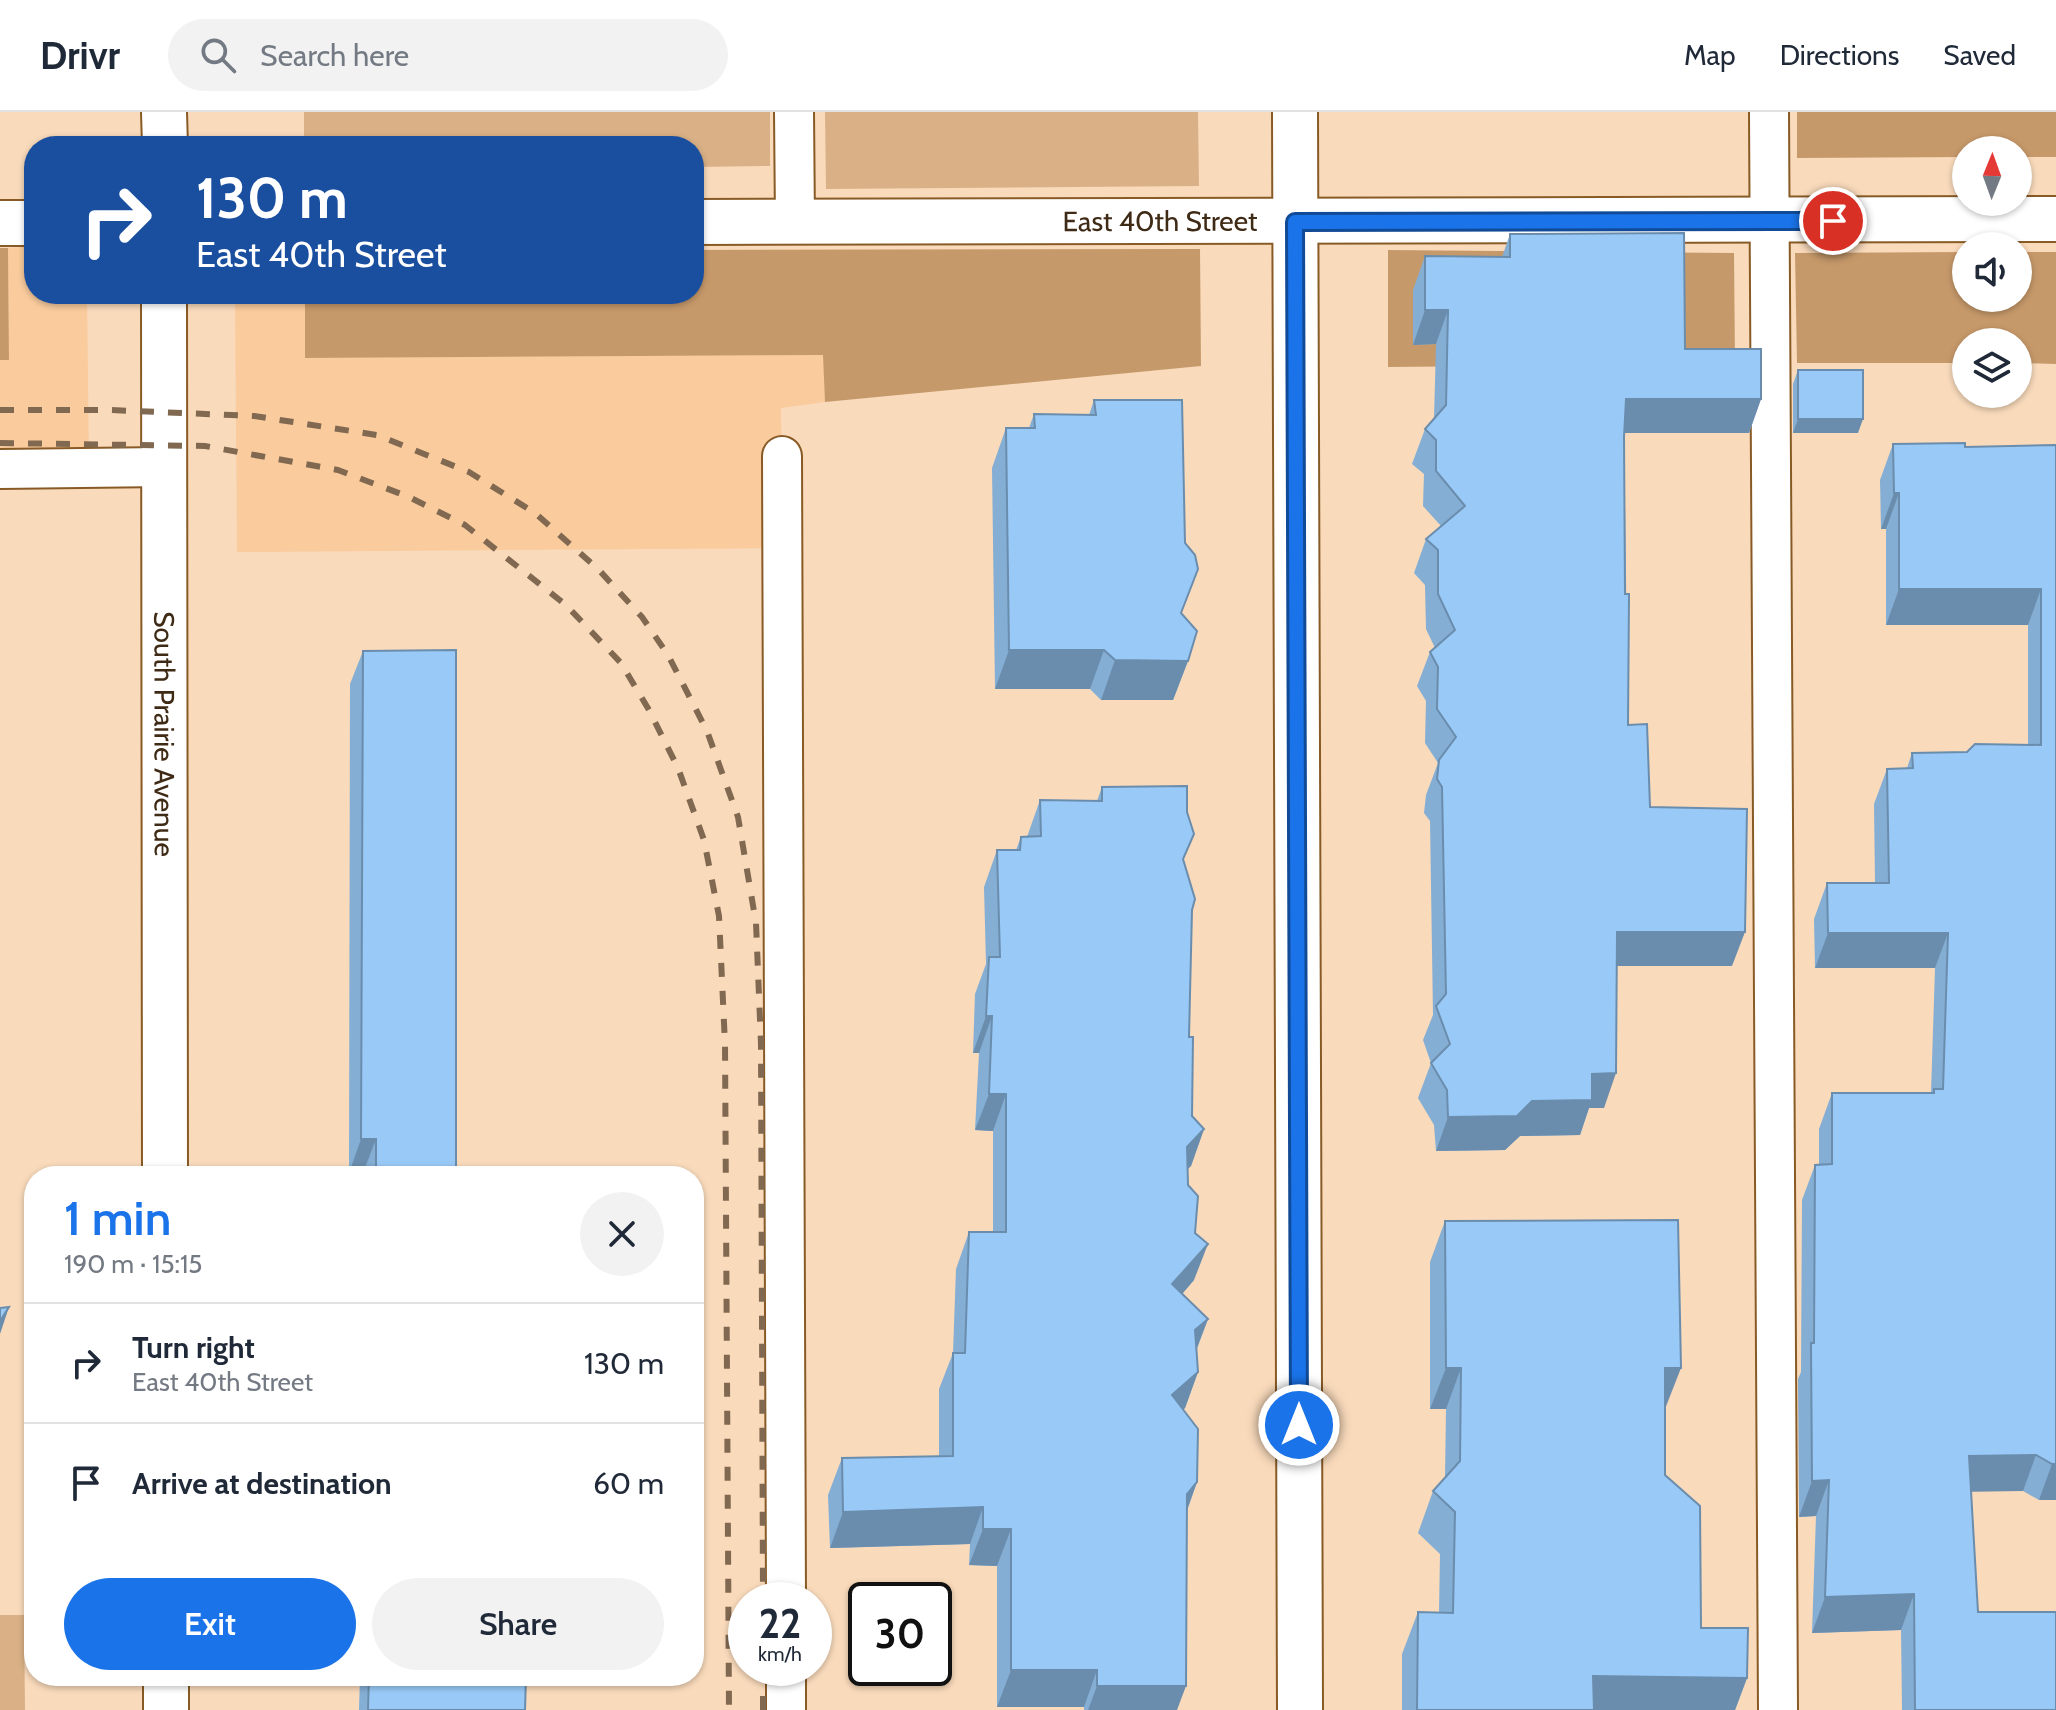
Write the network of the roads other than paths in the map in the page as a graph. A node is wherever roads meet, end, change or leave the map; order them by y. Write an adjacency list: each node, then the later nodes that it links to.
1 (164, 112): 5 (street)
2 (794, 112): 8 (lane)
3 (1295, 112): 9 (street)
4 (1769, 112): 10 (lane)
5 (165, 136)
6 (2056, 219): 10 (street, East 40th Street)
7 (704, 222): 8 (street, East 40th Street)
8 (795, 222): 9 (street, East 40th Street)
9 (1295, 222): 10 (street, East 40th Street); 23 (street)
10 (1769, 222): 24 (lane)
11 (0, 223): 12 (street)
12 (24, 223)
13 (164, 304): 15 (street, South Prairie Avenue)
14 (782, 456): 18 (lane)
15 (163, 467): 16 (lane); 17 (street, South Prairie Avenue)
16 (0, 469)
17 (165, 1166)
18 (786, 1582)
19 (166, 1686): 21 (street)
20 (786, 1686): 22 (lane)
21 (166, 1710)
22 (786, 1710)
23 (1300, 1710)
24 (1778, 1710)

